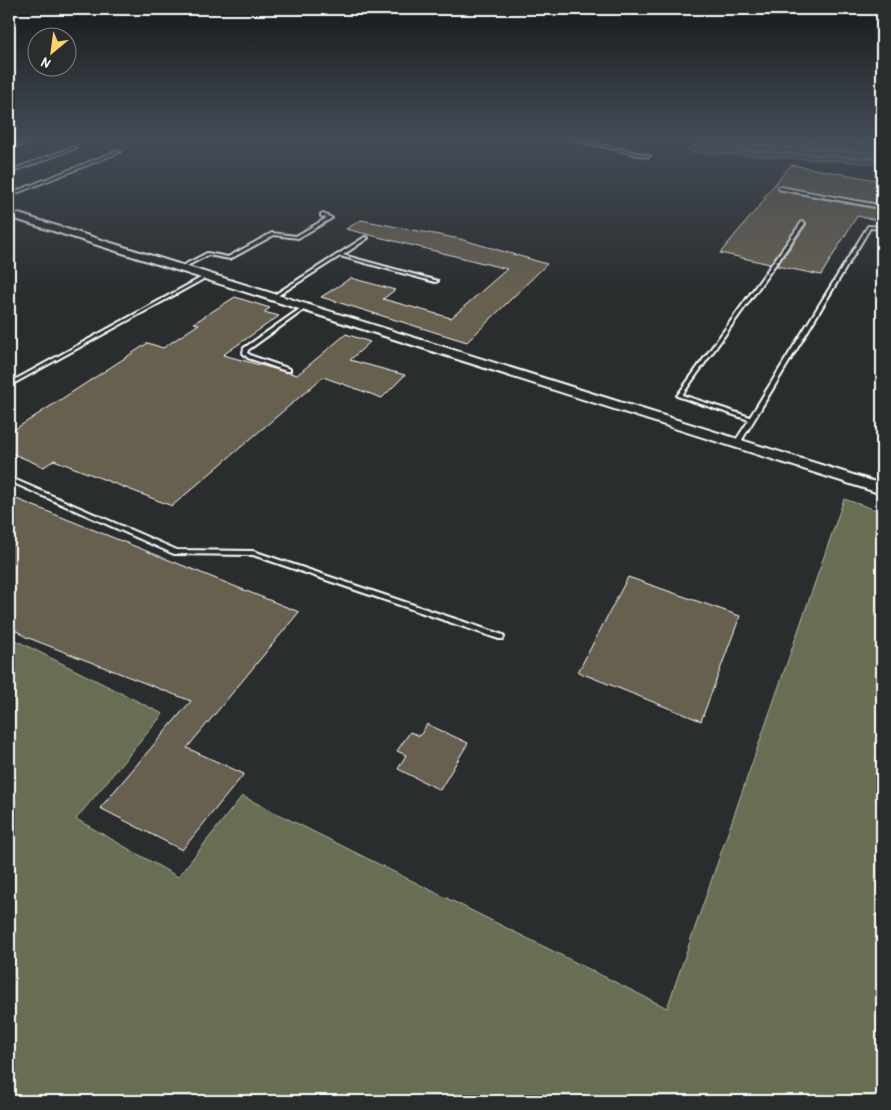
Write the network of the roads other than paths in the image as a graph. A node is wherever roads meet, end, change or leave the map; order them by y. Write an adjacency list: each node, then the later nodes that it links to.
1 (22, 190): 3 (lane)
2 (790, 190): 4 (lane)
3 (9, 195)
4 (882, 207)
5 (9, 214): 11 (street)
6 (322, 215): 11 (lane)
7 (803, 223): 18 (lane)
8 (882, 228): 18 (lane)
9 (366, 238): 10 (lane)
10 (340, 255): 13 (lane); 14 (lane)
11 (180, 268): 12 (street)
12 (207, 276): 14 (street); 17 (lane)
13 (436, 282)
14 (273, 297): 15 (street)
15 (306, 307): 16 (lane); 19 (street)
16 (288, 370)
17 (9, 384)
18 (752, 419): 19 (lane)
19 (737, 443): 21 (street)
20 (9, 479): 22 (lane)
21 (882, 489)
22 (501, 637)

